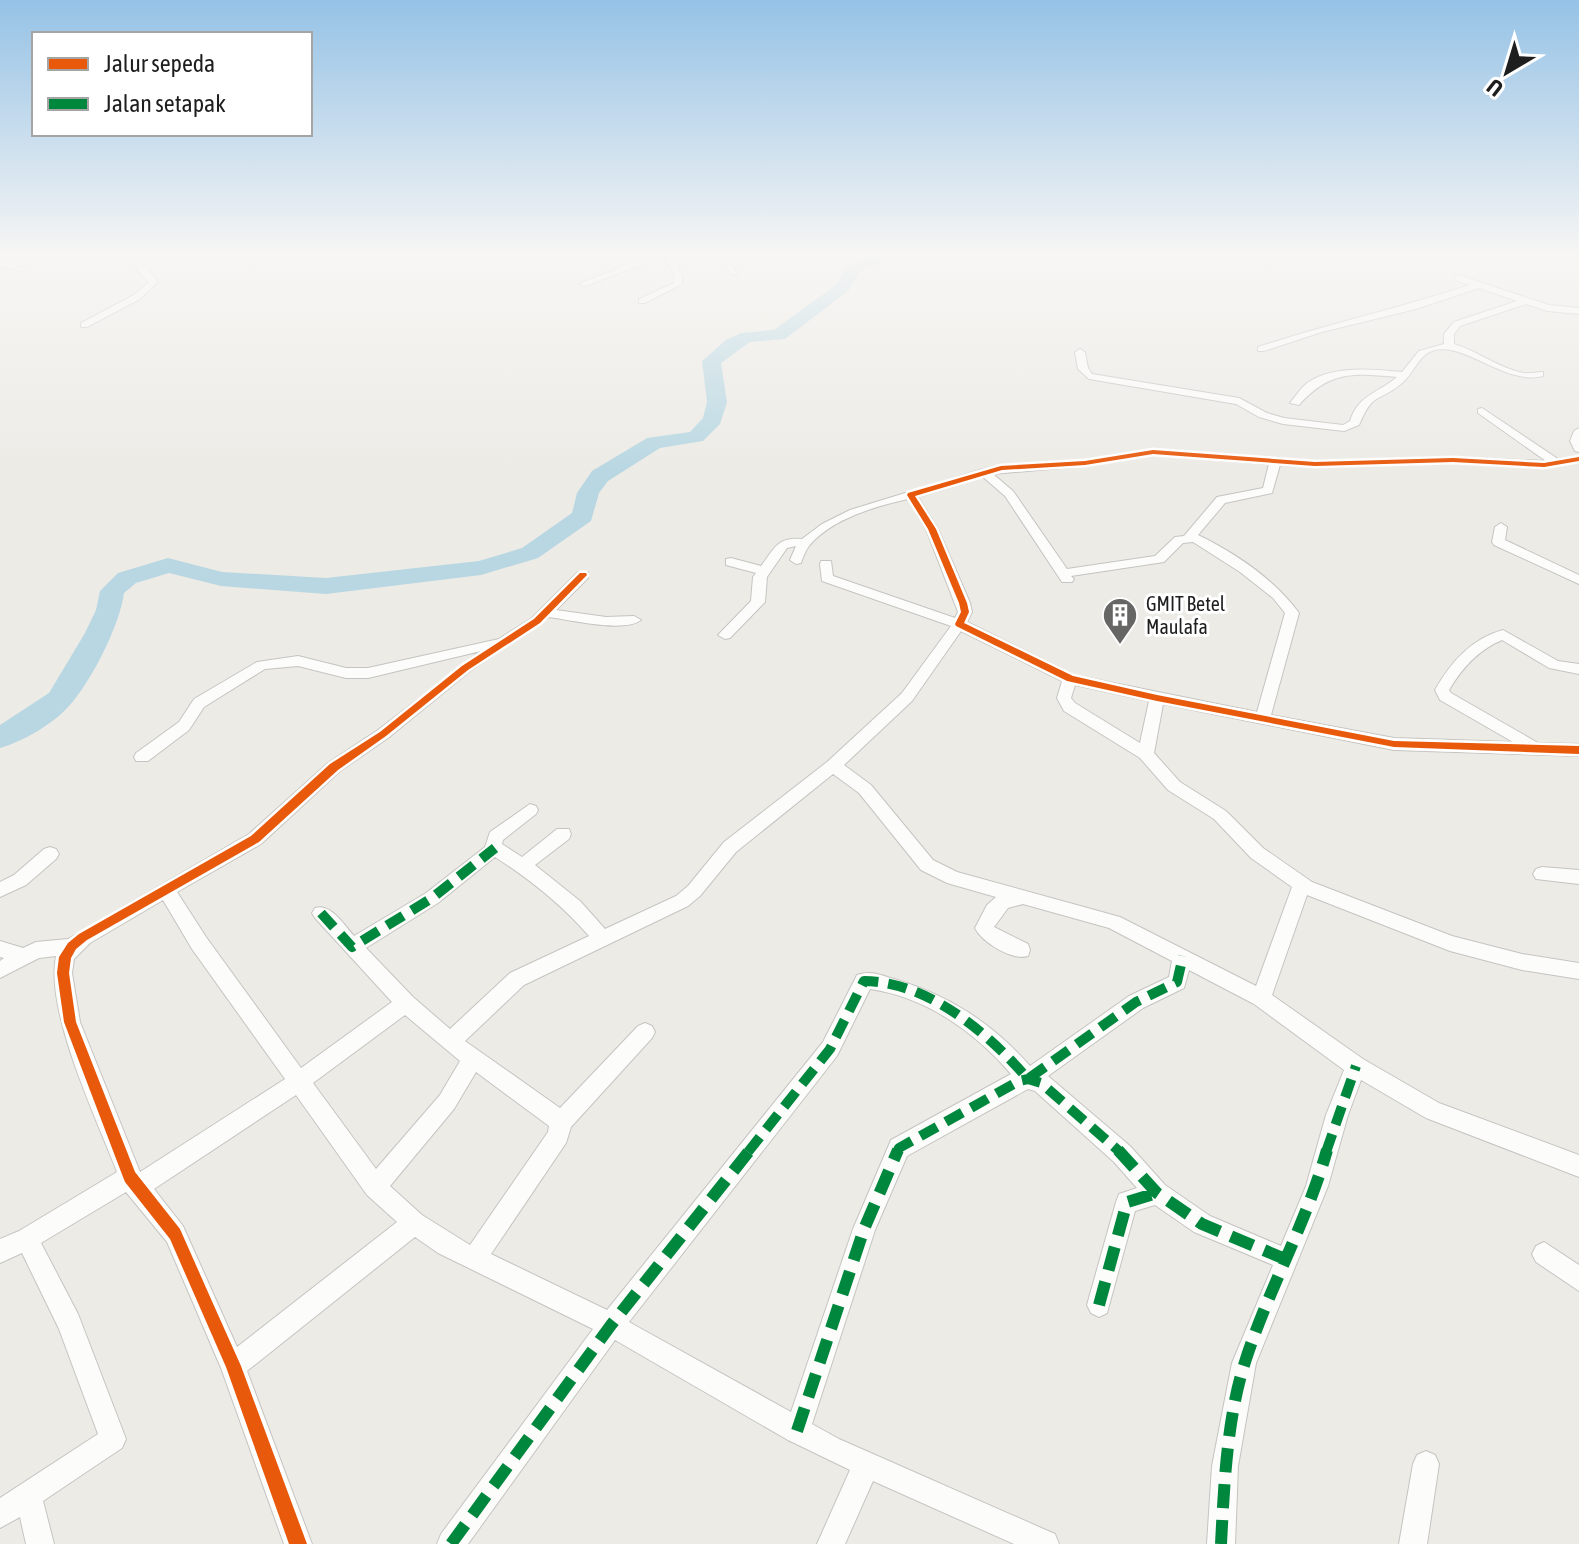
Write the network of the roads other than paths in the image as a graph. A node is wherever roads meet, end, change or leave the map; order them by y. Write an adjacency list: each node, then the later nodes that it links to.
1 (1327, 328): 4 (street)
2 (1454, 328): 3 (street)
3 (1449, 346): 6 (street); 7 (street)
4 (1261, 349)
5 (1080, 352): 7 (street)
6 (1539, 374)
7 (1405, 375): 8 (street)
8 (1295, 403)
9 (1482, 411): 14 (street)
10 (1579, 431): 11 (street)
11 (1579, 449)
12 (1579, 459): 14 (street)
13 (1275, 461): 14 (street); 15 (street); 18 (street)
14 (1556, 463)
15 (984, 472): 16 (street); 18 (street)
16 (911, 495): 19 (street); 28 (street)
17 (1501, 527): 25 (street)
18 (1189, 537): 34 (street)
19 (804, 543): 20 (street); 23 (street)
20 (796, 560)
21 (731, 562): 23 (street)
22 (826, 564): 28 (street)
23 (764, 571): 29 (street)
24 (583, 575): 26 (street)
25 (1579, 580)
26 (548, 613): 27 (street); 30 (street)
27 (634, 620)
28 (959, 624): 32 (street); 39 (street)
29 (725, 635)
30 (502, 642): 38 (street); 49 (street)
31 (1579, 669): 35 (street)
32 (1070, 679): 33 (street); 37 (street)
33 (1157, 698): 34 (street); 37 (street)
34 (1263, 717): 35 (street)
35 (1534, 747): 36 (street)
36 (1579, 750)
37 (1146, 754): 47 (street)
38 (142, 757)
39 (833, 766): 50 (street); 52 (street)
40 (530, 810): 42 (street)
41 (563, 834): 44 (street)
42 (495, 848): 44 (street); 54 (street)
43 (50, 854): 48 (street)
44 (522, 866): 52 (street)
45 (1542, 874): 46 (street)
46 (1579, 877)
47 (1306, 887): 60 (street); 61 (street)
48 (0, 890)
49 (166, 890): 53 (street); 68 (street)
50 (1022, 898): 56 (street); 58 (street)
51 (321, 913): 54 (street)
52 (603, 939): 64 (street)
53 (72, 946): 57 (street); 71 (street)
54 (352, 947): 62 (street)
55 (0, 949): 57 (street)
56 (1021, 950)
57 (22, 956): 59 (street)
58 (1183, 956): 61 (street); 67 (street)
59 (0, 970)
60 (1579, 971)
61 (1261, 998): 66 (street)
62 (406, 1003): 64 (street); 68 (street)
63 (645, 1032): 69 (street)
64 (450, 1042): 65 (street)
65 (470, 1055): 69 (street); 72 (street)
66 (1356, 1066): 70 (street); 79 (street)
67 (1028, 1079): 73 (street); 82 (street); 84 (street)
68 (299, 1081): 71 (street); 72 (street)
69 (561, 1122): 78 (street)
70 (1579, 1166)
71 (133, 1182): 75 (street); 83 (street)
72 (375, 1187): 74 (street)
73 (1157, 1193): 79 (street); 81 (street)
74 (414, 1223): 78 (street); 83 (street)
75 (27, 1239): 76 (street); 87 (street)
76 (0, 1251)
77 (1544, 1254): 80 (street)
78 (474, 1259): 82 (street)
79 (1285, 1259): 94 (street)
80 (1579, 1279)
81 (1099, 1305)
82 (611, 1325): 84 (street); 91 (street)
83 (233, 1366): 90 (street)
84 (797, 1431): 86 (street)
85 (1426, 1464): 95 (street)
86 (866, 1465): 92 (street); 93 (street)
87 (28, 1494): 88 (street); 89 (street)
88 (0, 1514)
89 (40, 1544)
90 (298, 1544)
91 (451, 1544)
92 (831, 1544)
93 (1045, 1544)
94 (1221, 1544)
95 (1413, 1544)

